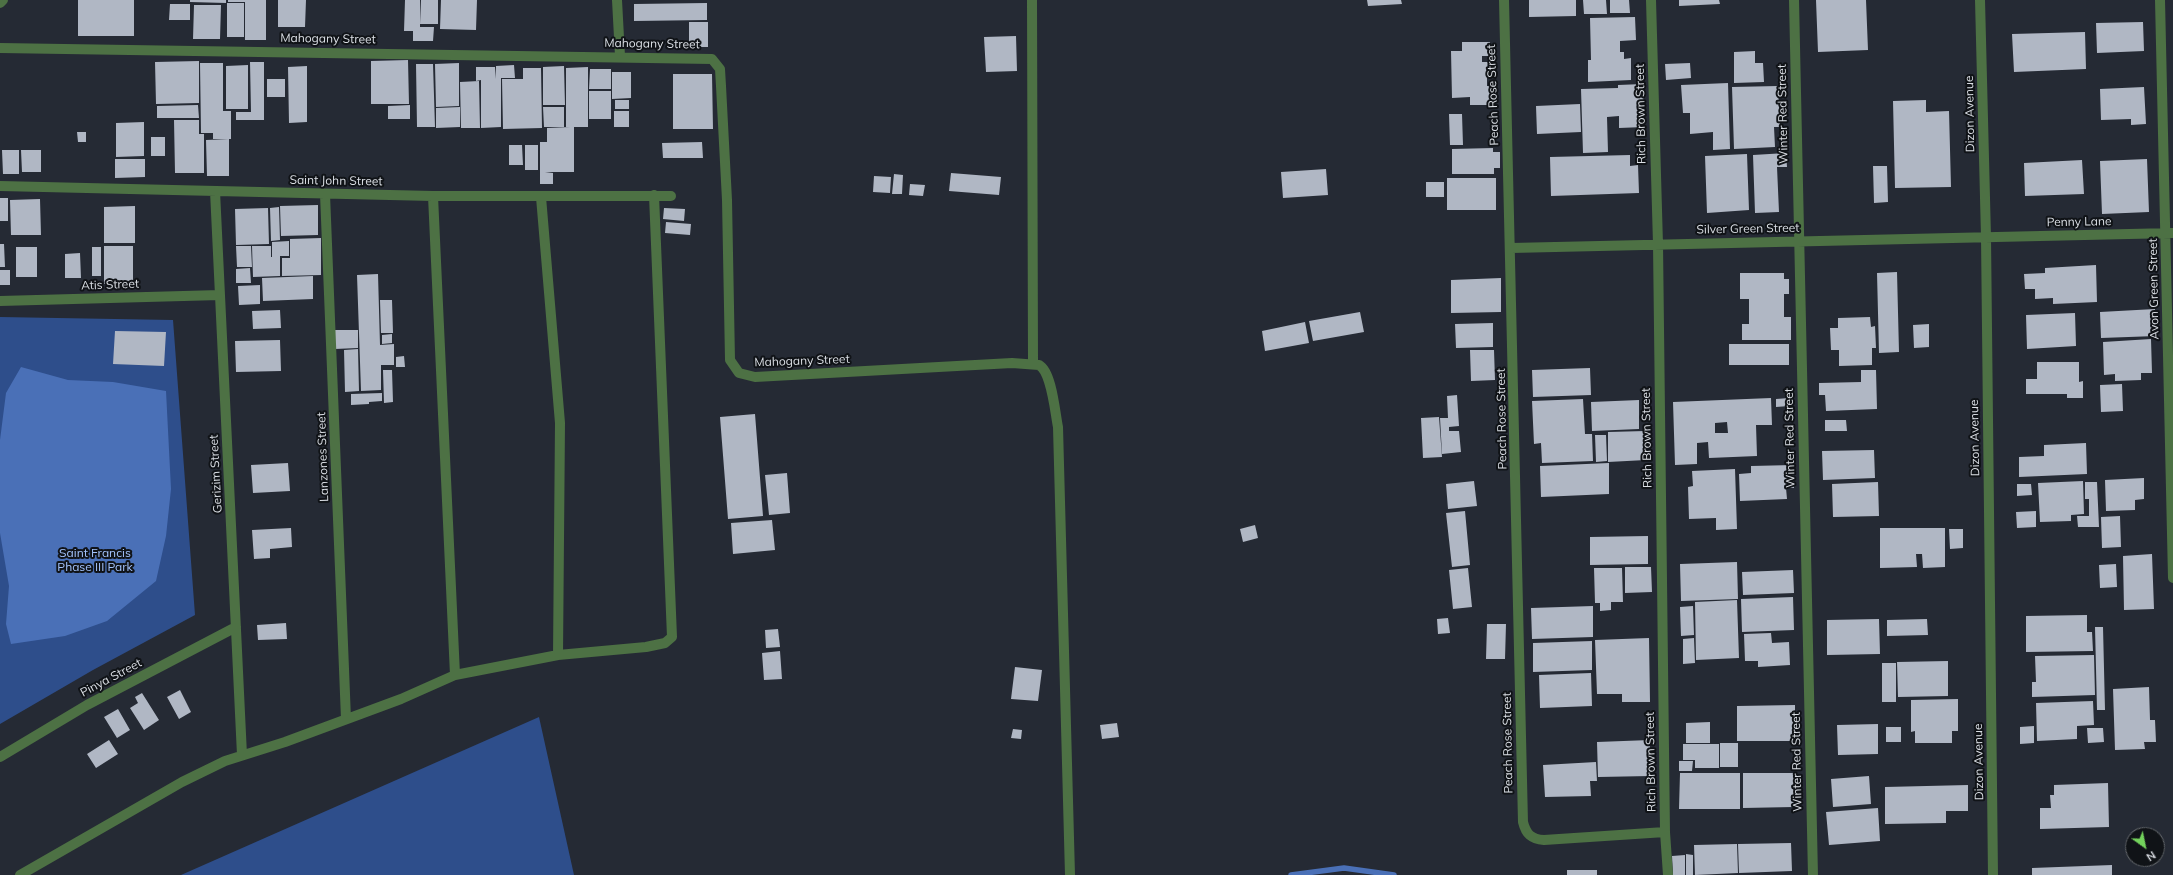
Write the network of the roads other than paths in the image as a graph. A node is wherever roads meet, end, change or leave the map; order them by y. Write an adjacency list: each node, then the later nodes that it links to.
1 (2, 0): 9 (street)
2 (617, 0): 11 (street)
3 (1032, 0): 26 (street)
4 (1504, 0): 23 (street, Peach Rose Street)
5 (1652, 0): 22 (street, Rich Brown Street)
6 (1794, 0): 21 (street, Winter Red Street)
7 (1980, 0): 20 (street, Dizon Avenue)
8 (2160, 0): 19 (street, Avon Green Street)
9 (0, 3)
10 (0, 48): 11 (street, Mahogany Street)
11 (620, 56): 26 (street, Mahogany Street)
12 (0, 186): 13 (street, Saint John Street)
13 (215, 192): 14 (street, Saint John Street); 24 (street, Gerizim Street)
14 (325, 194): 16 (street, Saint John Street); 31 (street, Lanzones Street)
15 (654, 195): 17 (street, Saint John Street); 18 (street, Saint John Street); 29 (street)
16 (433, 196): 18 (street, Saint John Street); 30 (street)
17 (671, 196)
18 (541, 198): 29 (street)
19 (2169, 233): 20 (street, Penny Lane); 27 (street, Avon Green Street)
20 (1986, 237): 21 (street, Silver Green Street); 39 (street, Dizon Avenue)
21 (1799, 241): 22 (street, Silver Green Street); 38 (street, Winter Red Street)
22 (1658, 244): 23 (street, Silver Green Street); 34 (street, Rich Brown Street)
23 (1511, 248): 34 (street, Peach Rose Street)
24 (220, 295): 25 (street, Atis Street); 28 (street, Gerizim Street)
25 (0, 301)
26 (1033, 364): 36 (street)
27 (2173, 578)
28 (236, 627): 32 (street, Gerizim Street); 33 (street, Pinya Street)
29 (558, 655): 30 (street)
30 (455, 676): 31 (street)
31 (346, 719): 32 (street)
32 (242, 755): 35 (street)
33 (0, 757)
34 (1665, 832): 37 (street, Rich Brown Street)
35 (20, 875)
36 (1070, 875)
37 (1668, 875)
38 (1813, 875)
39 (1993, 875)

